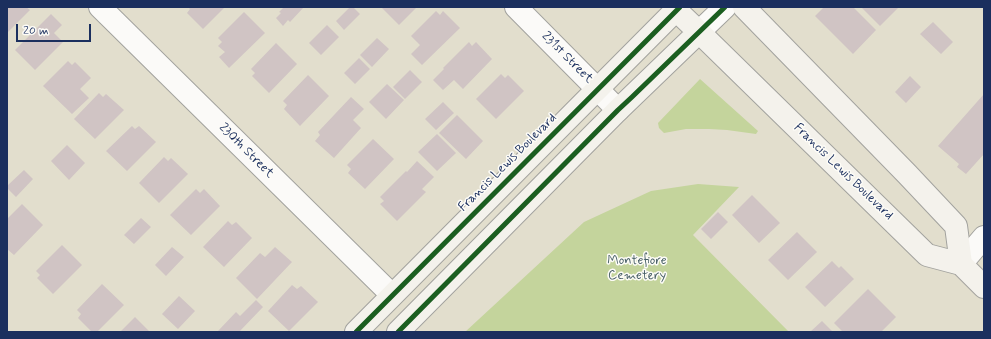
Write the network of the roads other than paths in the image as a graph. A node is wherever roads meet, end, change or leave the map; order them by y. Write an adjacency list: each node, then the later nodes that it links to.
1 (100, 7): 12 (street, 230th Street)
2 (516, 7): 7 (street, 231st Street)
3 (724, 7): 6 (street)
4 (744, 7): 10 (main road)
5 (678, 9): 6 (main road, Francis Lewis Boulevard); 7 (main road, Francis Lewis Boulevard)
6 (699, 32): 8 (main road); 10 (main road, Francis Lewis Boulevard)
7 (598, 89): 8 (street, 231st Street); 12 (main road, Francis Lewis Boulevard)
8 (618, 110): 14 (main road)
9 (984, 237): 10 (street)
10 (961, 264): 11 (main road, Francis Lewis Boulevard)
11 (984, 287)
12 (392, 295): 13 (main road, Francis Lewis Boulevard)
13 (356, 332)
14 (398, 332)

